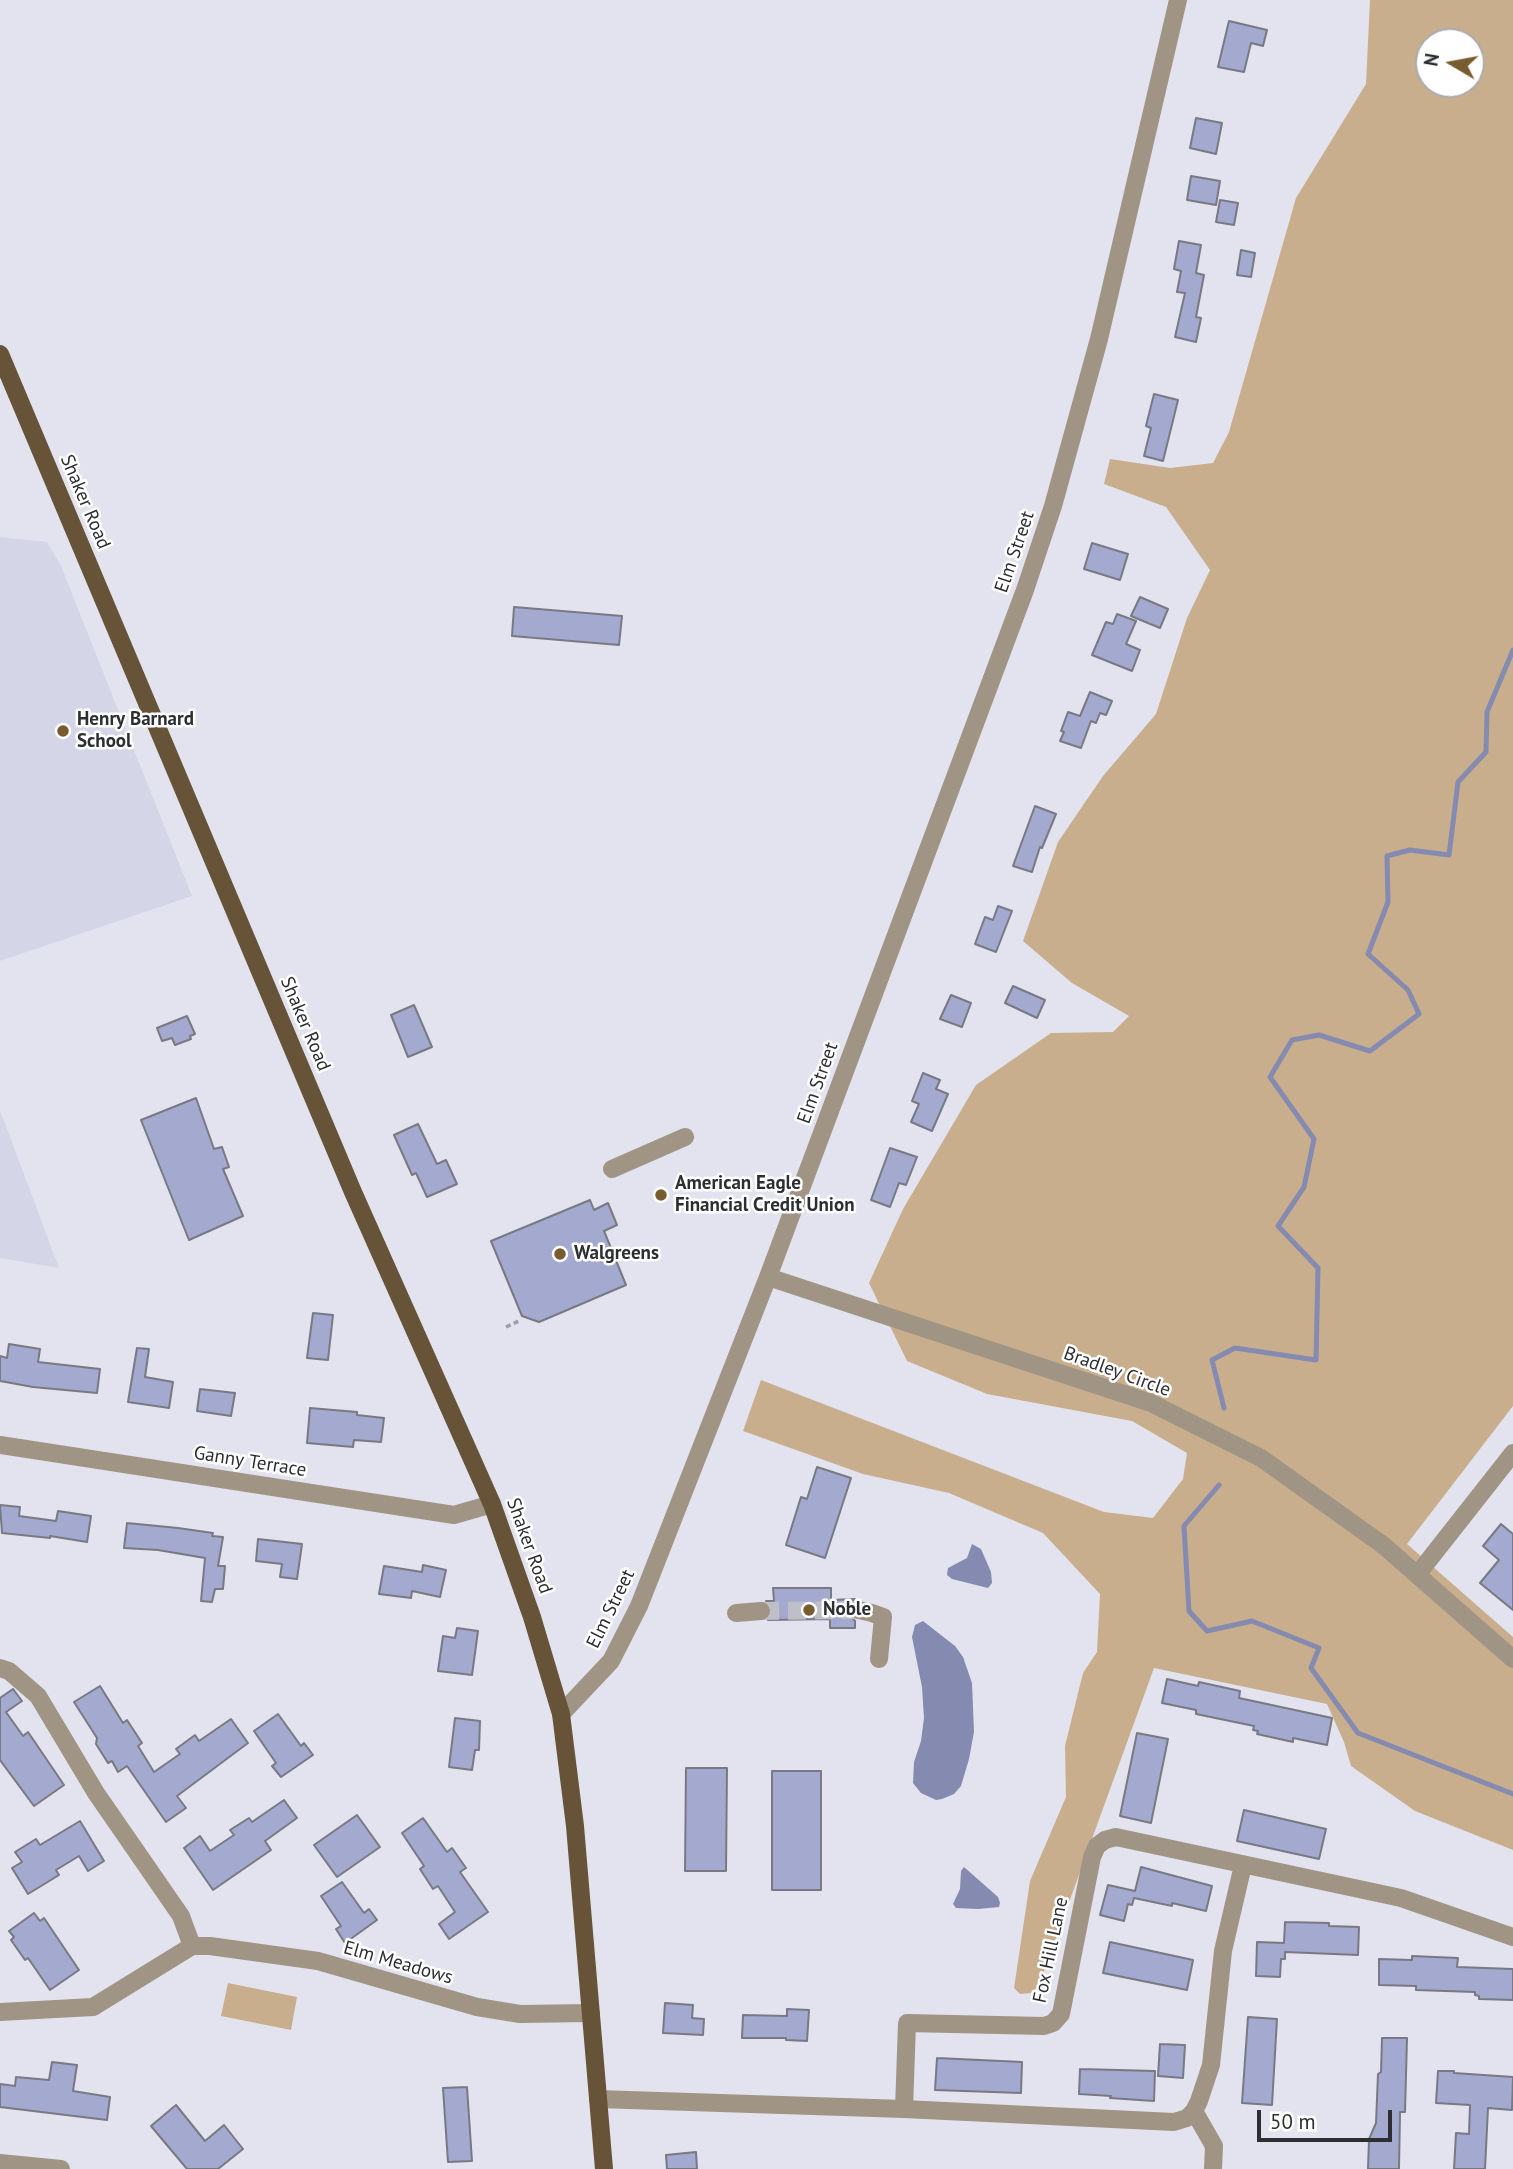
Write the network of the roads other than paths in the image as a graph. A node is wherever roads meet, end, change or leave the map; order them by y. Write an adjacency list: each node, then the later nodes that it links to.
1 (1178, 0): 5 (street, Elm Street)
2 (0, 354): 8 (main road, Shaker Road)
3 (685, 1137): 4 (street)
4 (612, 1169)
5 (768, 1277): 9 (street, Bradley Circle); 16 (street, Elm Street)
6 (0, 1445): 8 (street, Ganny Terrace)
7 (1513, 1453): 9 (street)
8 (492, 1504): 16 (main road, Shaker Road)
9 (1417, 1575): 14 (street, Bradley Circle)
10 (761, 1611): 12 (street)
11 (859, 1611): 13 (street)
12 (736, 1613)
13 (879, 1659)
14 (1513, 1659)
15 (0, 1668): 19 (street)
16 (561, 1714): 21 (main road)
17 (1243, 1865): 18 (street, Fox Hill Lane); 23 (street, Fox Hill Lane); 24 (street)
18 (1513, 1937)
19 (192, 1946): 20 (street); 21 (street, Elm Meadows)
20 (0, 2012)
21 (591, 2013): 22 (main road)
22 (598, 2099): 23 (street); 27 (main road)
23 (904, 2109): 24 (street)
24 (1194, 2111): 28 (street)
25 (0, 2162): 26 (street)
26 (61, 2169)
27 (604, 2169)
28 (1213, 2169)

